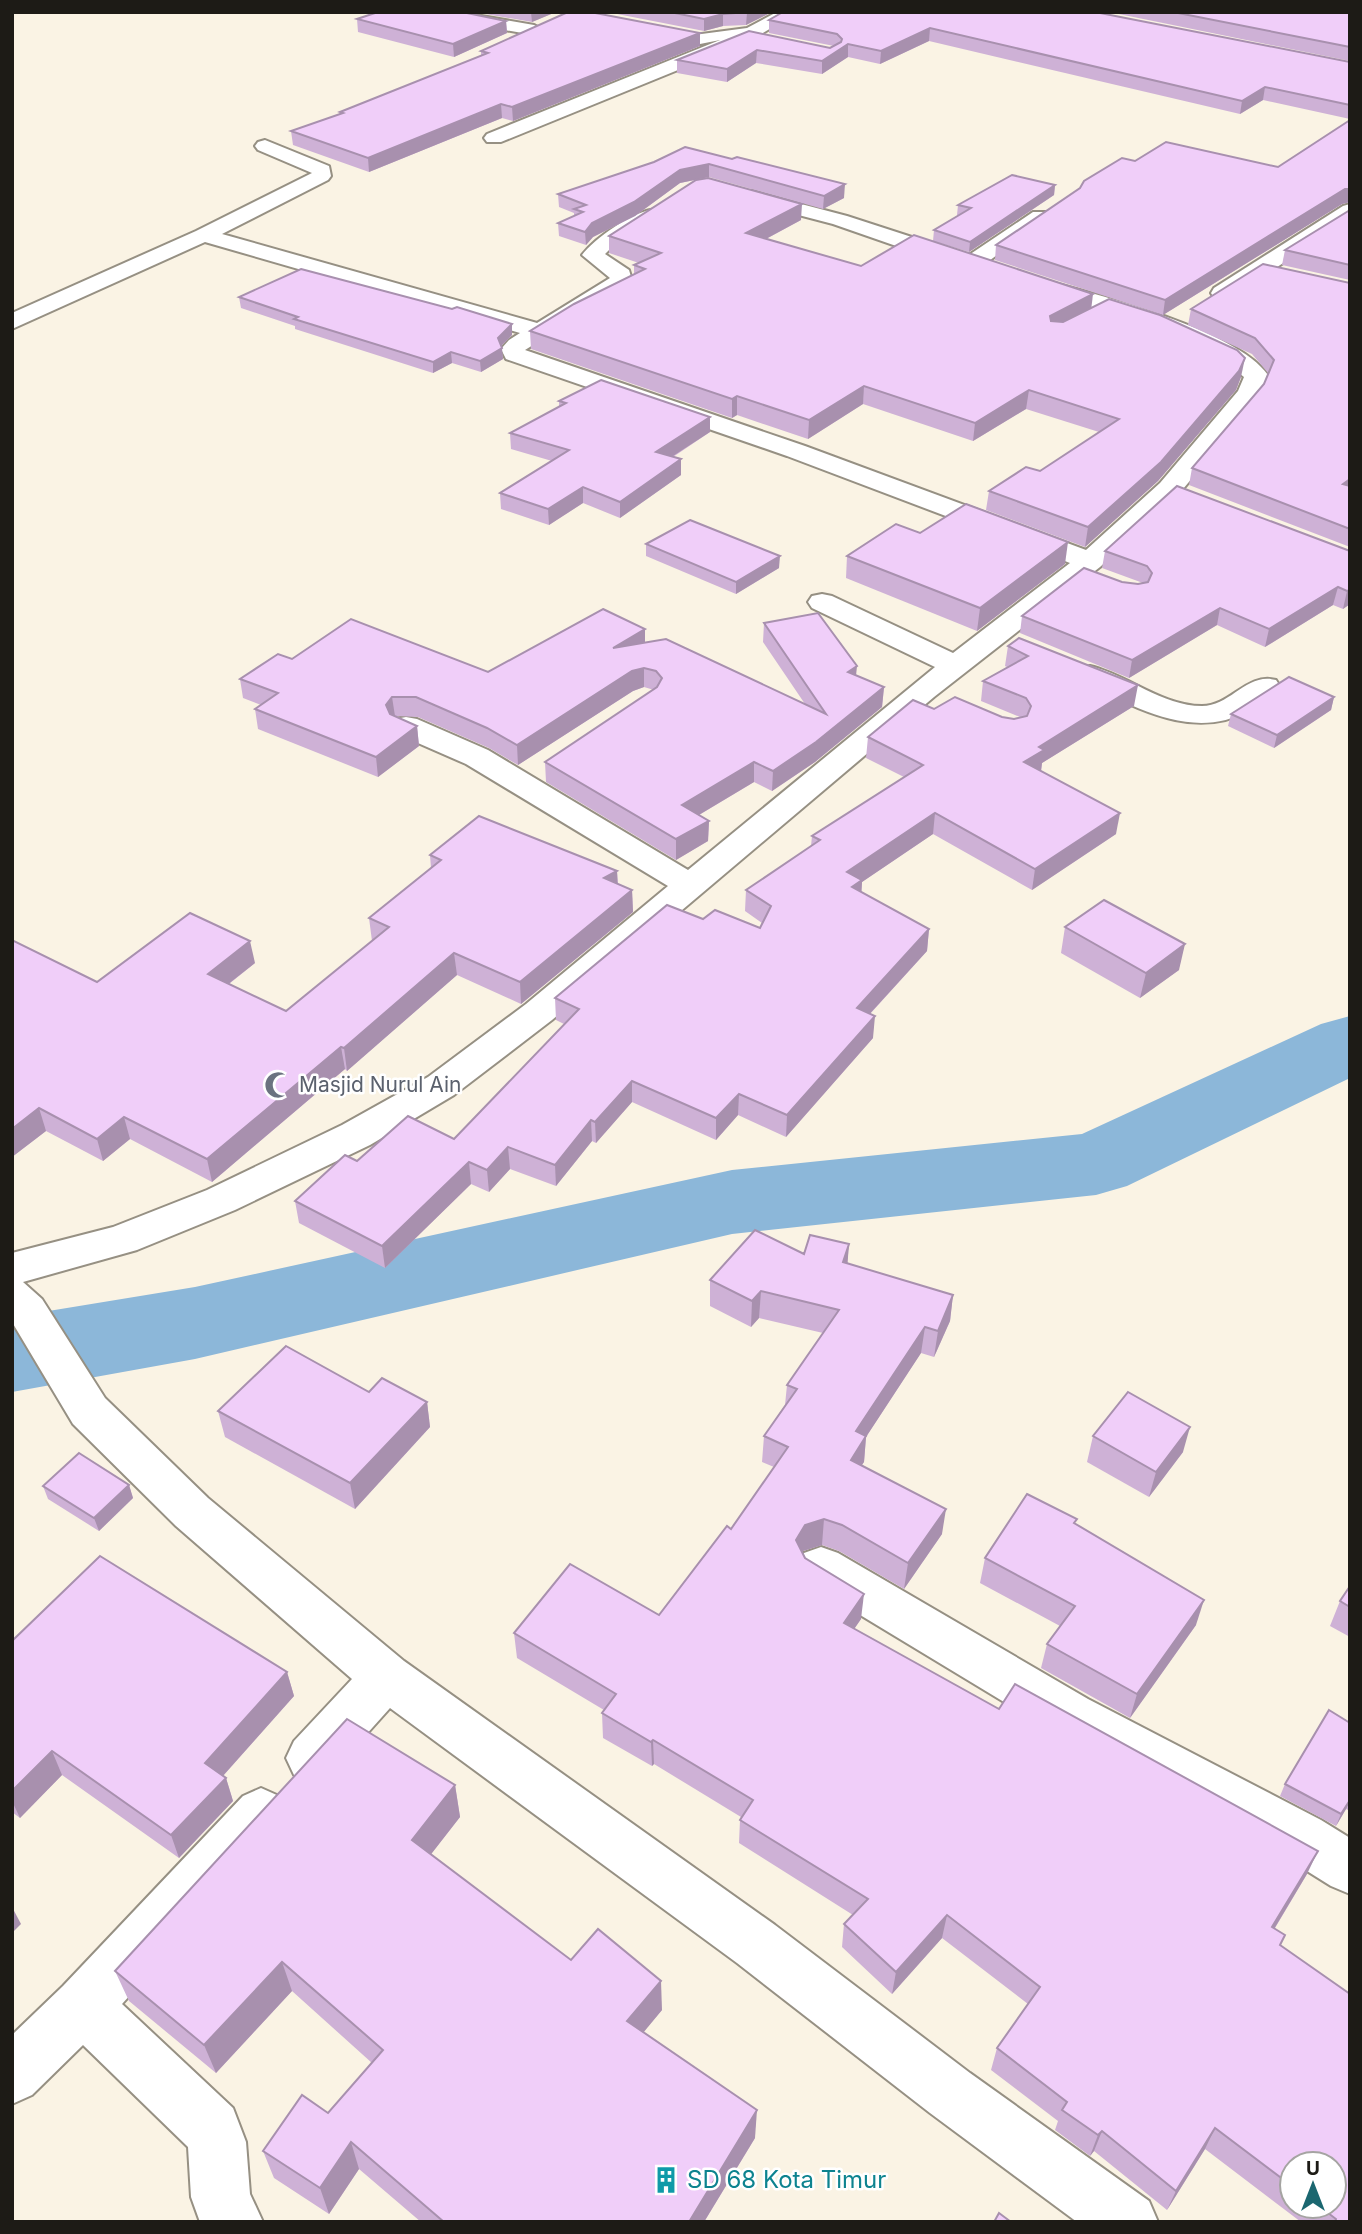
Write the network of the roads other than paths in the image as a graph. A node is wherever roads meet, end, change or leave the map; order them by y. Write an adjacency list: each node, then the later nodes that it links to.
1 (790, 12): 5 (street)
2 (470, 19): 4 (street)
3 (554, 22): 4 (street)
4 (534, 30): 7 (street)
5 (749, 34): 6 (street); 8 (street); 10 (street)
6 (684, 36)
7 (509, 42)
8 (772, 43)
9 (288, 136): 15 (street)
10 (494, 138)
11 (734, 192): 16 (street)
12 (674, 198): 23 (street)
13 (1059, 203): 16 (street)
14 (1350, 210): 17 (street)
15 (203, 235): 22 (street); 23 (street)
16 (970, 264): 18 (street)
17 (1258, 269): 19 (street); 21 (street)
18 (995, 272)
19 (1284, 275)
20 (1021, 280): 24 (street)
21 (1206, 302)
22 (12, 322)
23 (538, 331): 24 (street)
24 (1093, 572): 26 (street)
25 (822, 603): 26 (street)
26 (957, 666): 30 (street)
27 (1069, 667): 28 (street)
28 (1265, 686)
29 (406, 726): 30 (street)
30 (690, 885): 31 (street)
31 (12, 1269)
32 (20, 1302): 34 (street)
33 (821, 1567): 35 (street)
34 (386, 1677): 36 (street); 39 (street)
35 (1350, 1868)
36 (83, 2006): 37 (street); 38 (street)
37 (12, 2075)
38 (233, 2222)
39 (1128, 2222)

